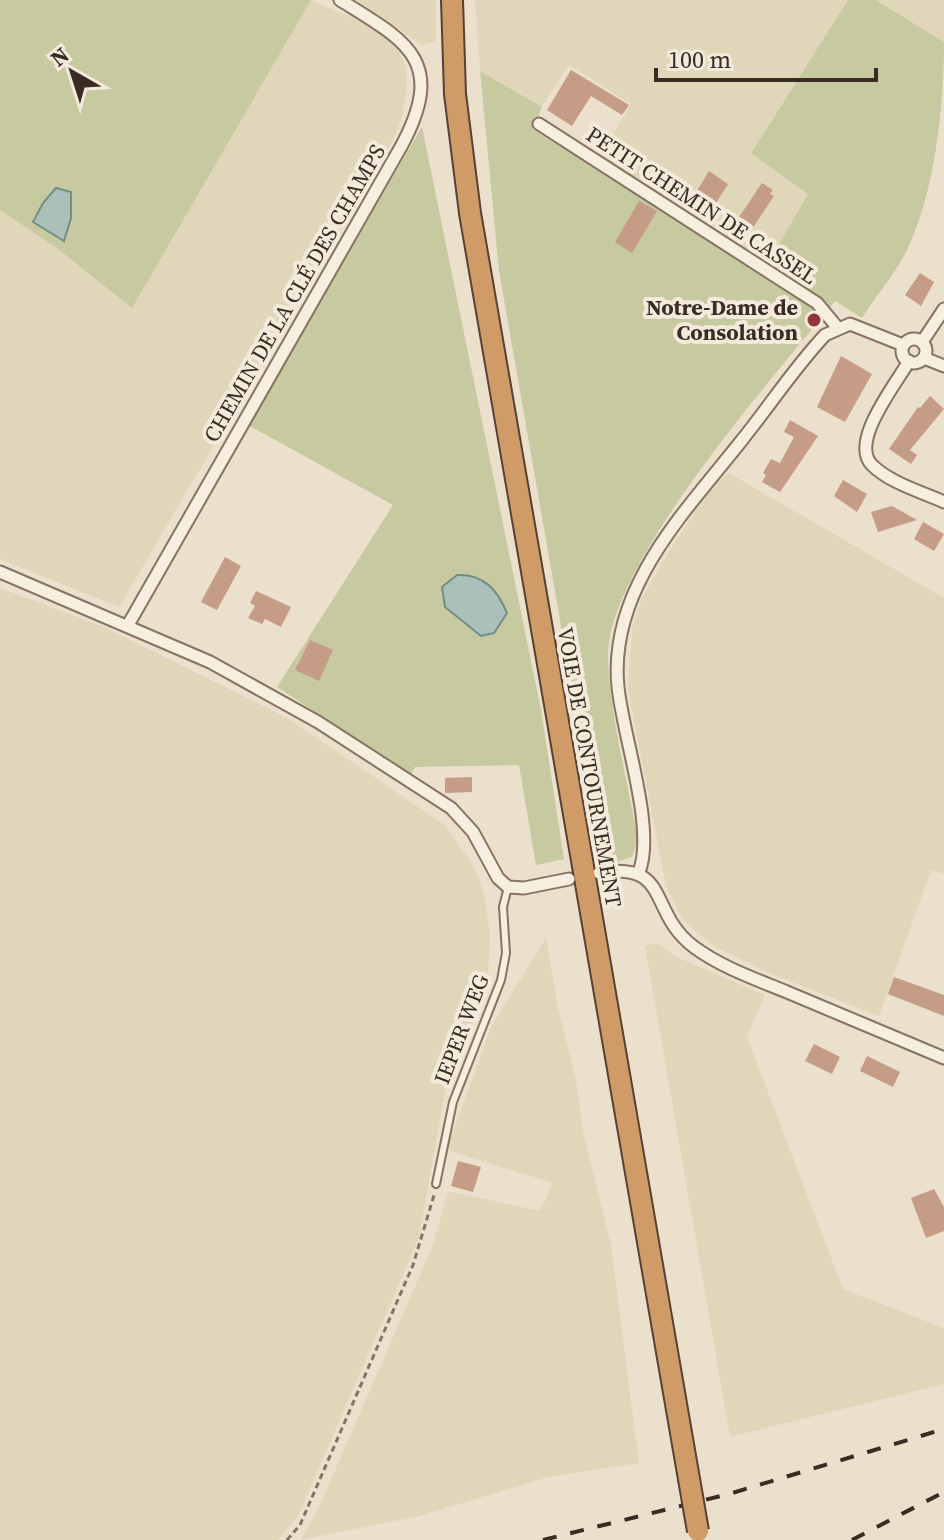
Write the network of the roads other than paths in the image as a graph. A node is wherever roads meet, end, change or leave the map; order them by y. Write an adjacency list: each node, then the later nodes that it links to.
1 (340, 0): 13 (street, CHEMIN DE LA CLÉ DES CHAMPS)
2 (452, 0): 20 (highway, VOIE DE CONTOURNEMENT, bridge)
3 (539, 124): 5 (street, PETIT CHEMIN DE CASSEL)
4 (944, 309): 6 (street)
5 (837, 327): 7 (street); 14 (street)
6 (922, 342): 7 (street); 8 (street)
7 (903, 345): 9 (street)
8 (924, 358): 9 (street); 10 (street)
9 (909, 361): 11 (street)
10 (944, 366)
11 (944, 502)
12 (0, 572): 13 (street)
13 (128, 625): 17 (street)
14 (639, 872): 15 (street); 18 (street)
15 (599, 873)
16 (569, 879): 17 (street)
17 (508, 887): 19 (lane, IEPER WEG)
18 (944, 1058)
19 (436, 1184)
20 (699, 1536)

